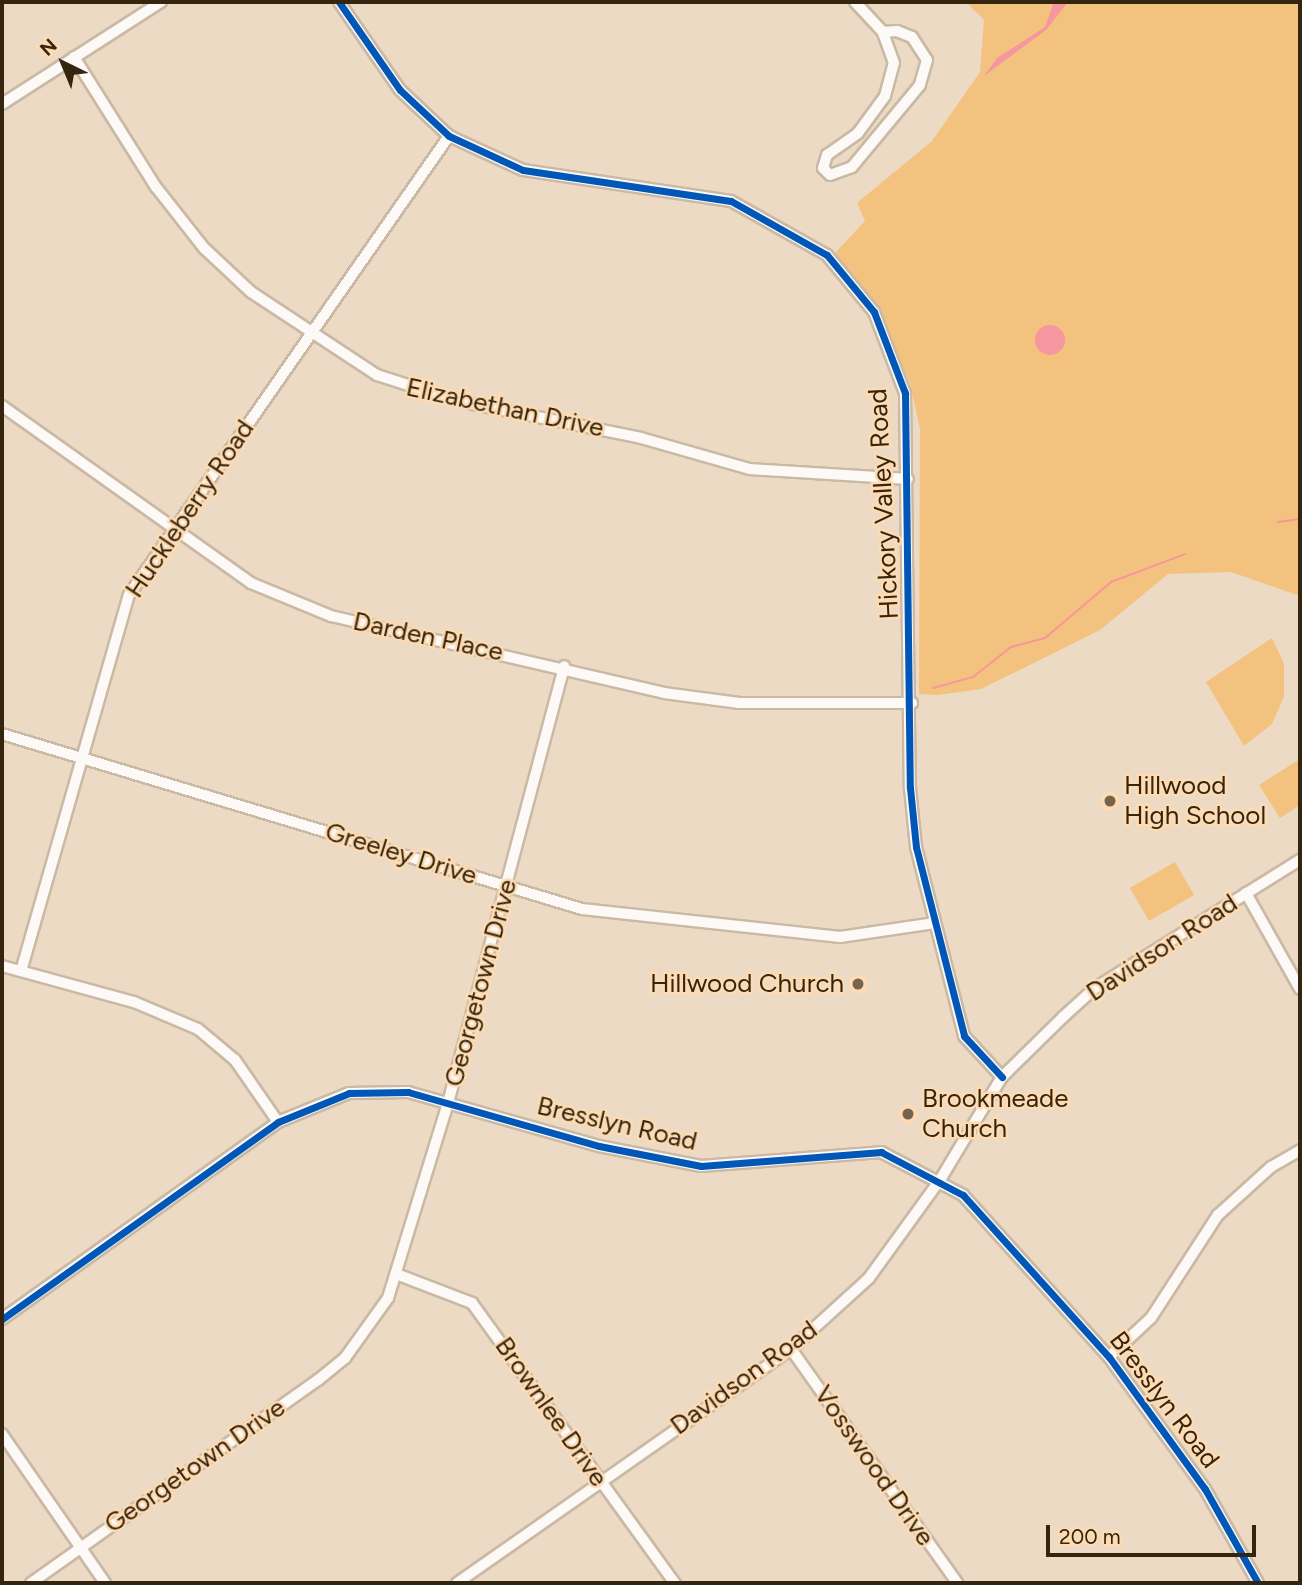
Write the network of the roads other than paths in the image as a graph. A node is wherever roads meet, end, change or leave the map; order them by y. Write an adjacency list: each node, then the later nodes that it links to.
1 (161, 2): 5 (street)
2 (339, 2): 9 (street, Hickory Valley Road)
3 (855, 2): 4 (street)
4 (883, 32): 6 (street); 8 (street)
5 (74, 57): 7 (street); 10 (street, Elizabethan Drive)
6 (885, 96): 8 (street); 8 (street)
7 (2, 104)
8 (906, 108)
9 (449, 136): 10 (street, Huckleberry Road); 12 (street, Hickory Valley Road)
10 (312, 332): 12 (street, Elizabethan Drive); 13 (street, Huckleberry Road)
11 (2, 406): 13 (street, Darden Place)
12 (908, 478): 15 (street, Hickory Valley Road)
13 (172, 530): 14 (street, Darden Place); 17 (street, Huckleberry Road)
14 (564, 666): 15 (street, Darden Place); 19 (street, Georgetown Drive)
15 (912, 704): 21 (street, Hickory Valley Road)
16 (2, 734): 17 (street, Greeley Drive)
17 (78, 761): 19 (street, Greeley Drive); 23 (street, Huckleberry Road)
18 (1300, 860): 20 (street, Davidson Road)
19 (509, 886): 21 (street, Greeley Drive); 26 (street, Georgetown Drive)
20 (1246, 893): 24 (street); 25 (street, Davidson Road)
21 (934, 923): 25 (street, Hickory Valley Road)
22 (2, 966): 23 (street)
23 (21, 971): 27 (street)
24 (1300, 989)
25 (1002, 1077): 29 (street, Davidson Road)
26 (449, 1103): 27 (street, Bresslyn Road); 29 (street, Bresslyn Road); 30 (street, Georgetown Drive)
27 (278, 1122): 31 (street, Bresslyn Road)
28 (1300, 1150): 33 (street)
29 (940, 1180): 32 (street, Davidson Road); 33 (street, Bresslyn Road)
30 (399, 1275): 35 (street, Brownlee Drive); 36 (street, Georgetown Drive)
31 (2, 1319)
32 (791, 1349): 35 (street, Davidson Road); 41 (street, Vosswood Drive)
33 (1109, 1357): 42 (street, Bresslyn Road)
34 (2, 1434): 36 (street)
35 (600, 1482): 39 (street, Davidson Road); 40 (street, Brownlee Drive)
36 (80, 1547): 37 (street, Georgetown Drive); 38 (street)
37 (31, 1583)
38 (106, 1583)
39 (457, 1583)
40 (675, 1583)
41 (957, 1583)
42 (1258, 1583)

